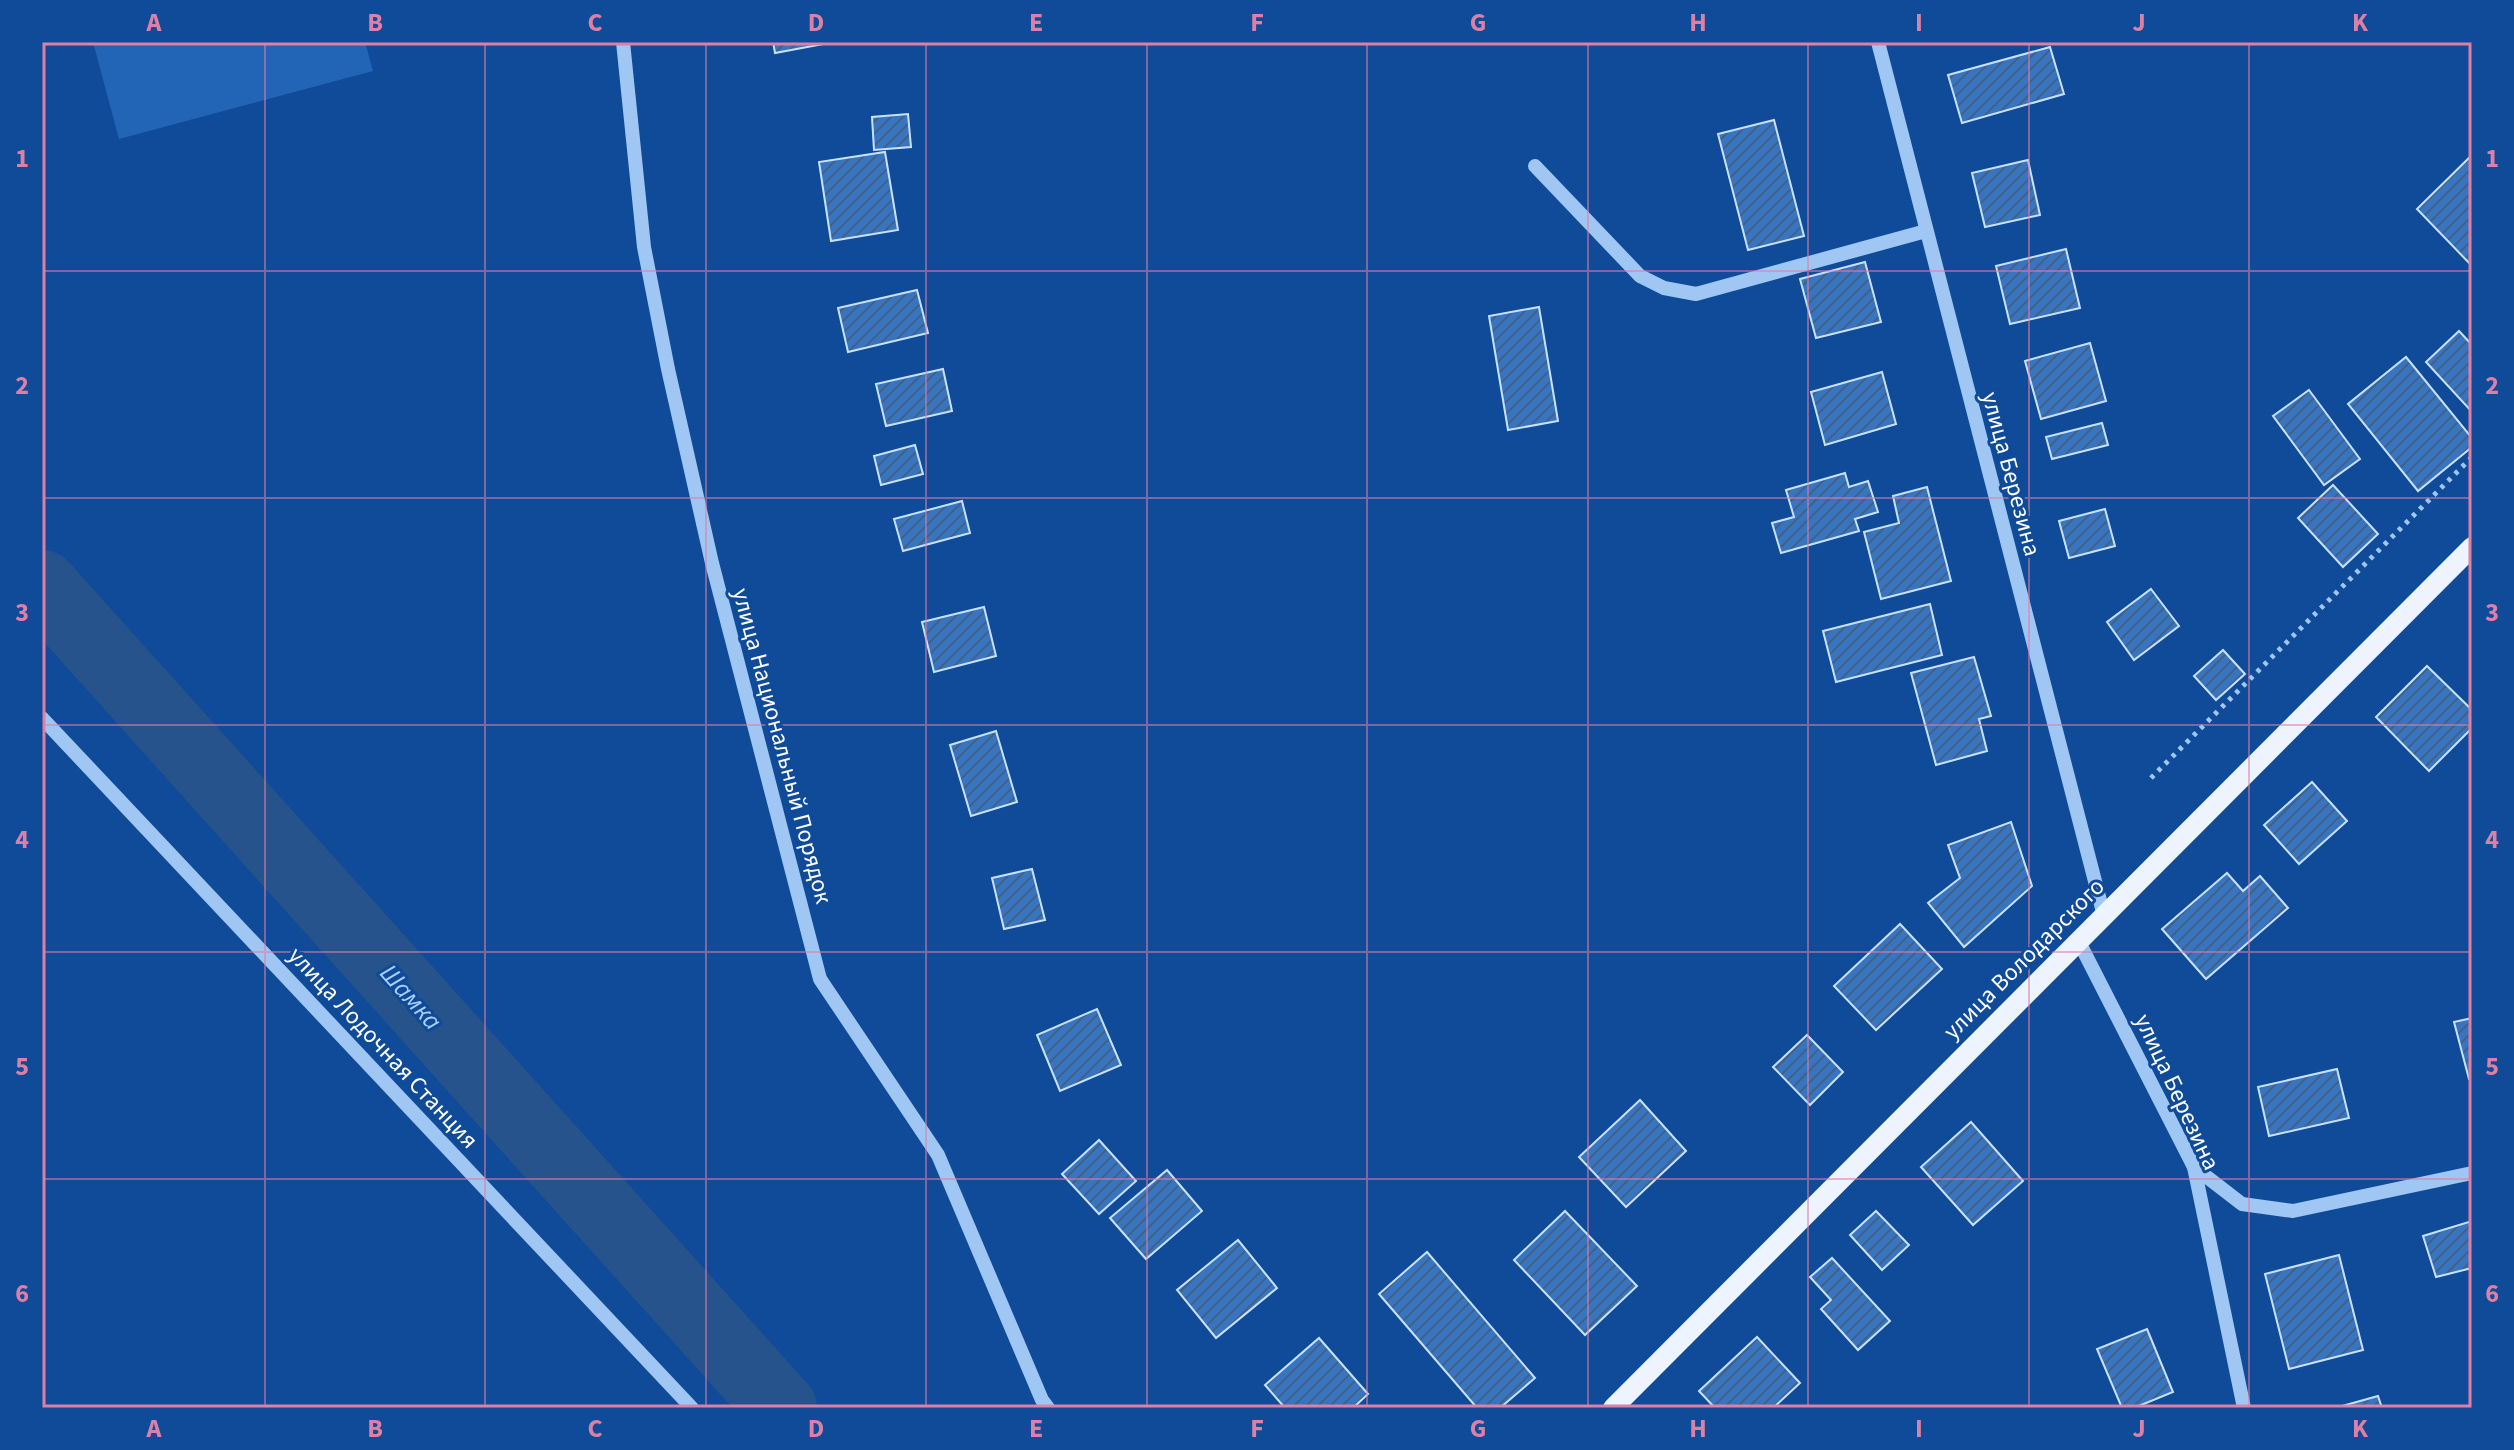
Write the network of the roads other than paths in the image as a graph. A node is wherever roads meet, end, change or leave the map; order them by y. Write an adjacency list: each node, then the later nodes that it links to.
1 (623, 42): 12 (street, улица Национальный Порядок)
2 (1878, 42): 4 (street, улица Березина)
3 (1535, 166): 4 (street)
4 (1926, 231): 7 (street, улица Березина)
5 (2472, 547): 7 (main road, улица Володарского)
6 (42, 718): 11 (street, улица Лодочная Станция)
7 (2104, 916): 8 (main road, улица Володарского)
8 (2079, 942): 9 (street, улица Березина); 13 (main road, улица Володарского)
9 (2194, 1167): 10 (street); 14 (street, улица Березина)
10 (2472, 1173)
11 (692, 1408)
12 (1048, 1408)
13 (1613, 1408)
14 (2244, 1408)

